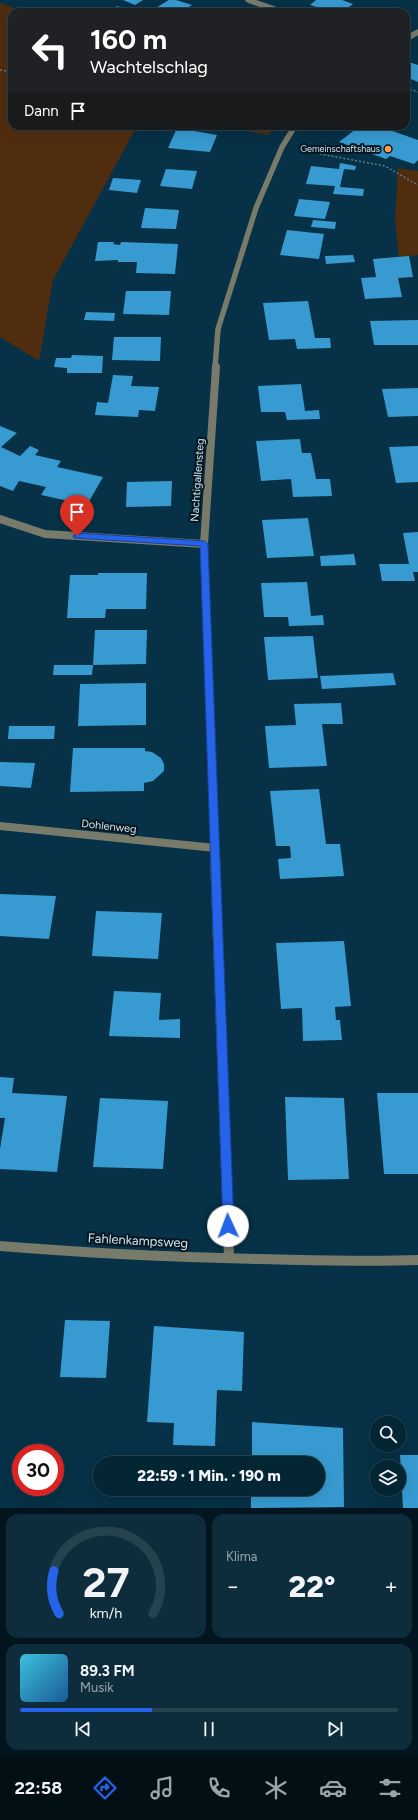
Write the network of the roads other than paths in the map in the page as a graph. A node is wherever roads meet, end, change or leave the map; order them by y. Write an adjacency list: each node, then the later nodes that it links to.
1 (248, 0): 2 (street)
2 (271, 8)
3 (293, 130): 5 (street, Nachtigallensteg)
4 (0, 519): 5 (street)
5 (204, 544): 7 (street, Nachtigallensteg)
6 (0, 826): 7 (street, Dohlenweg)
7 (216, 848): 9 (street, Nachtigallensteg)
8 (0, 1246): 9 (street, Fahlenkampsweg)
9 (230, 1258): 10 (street, Fahlenkampsweg)
10 (418, 1260)

